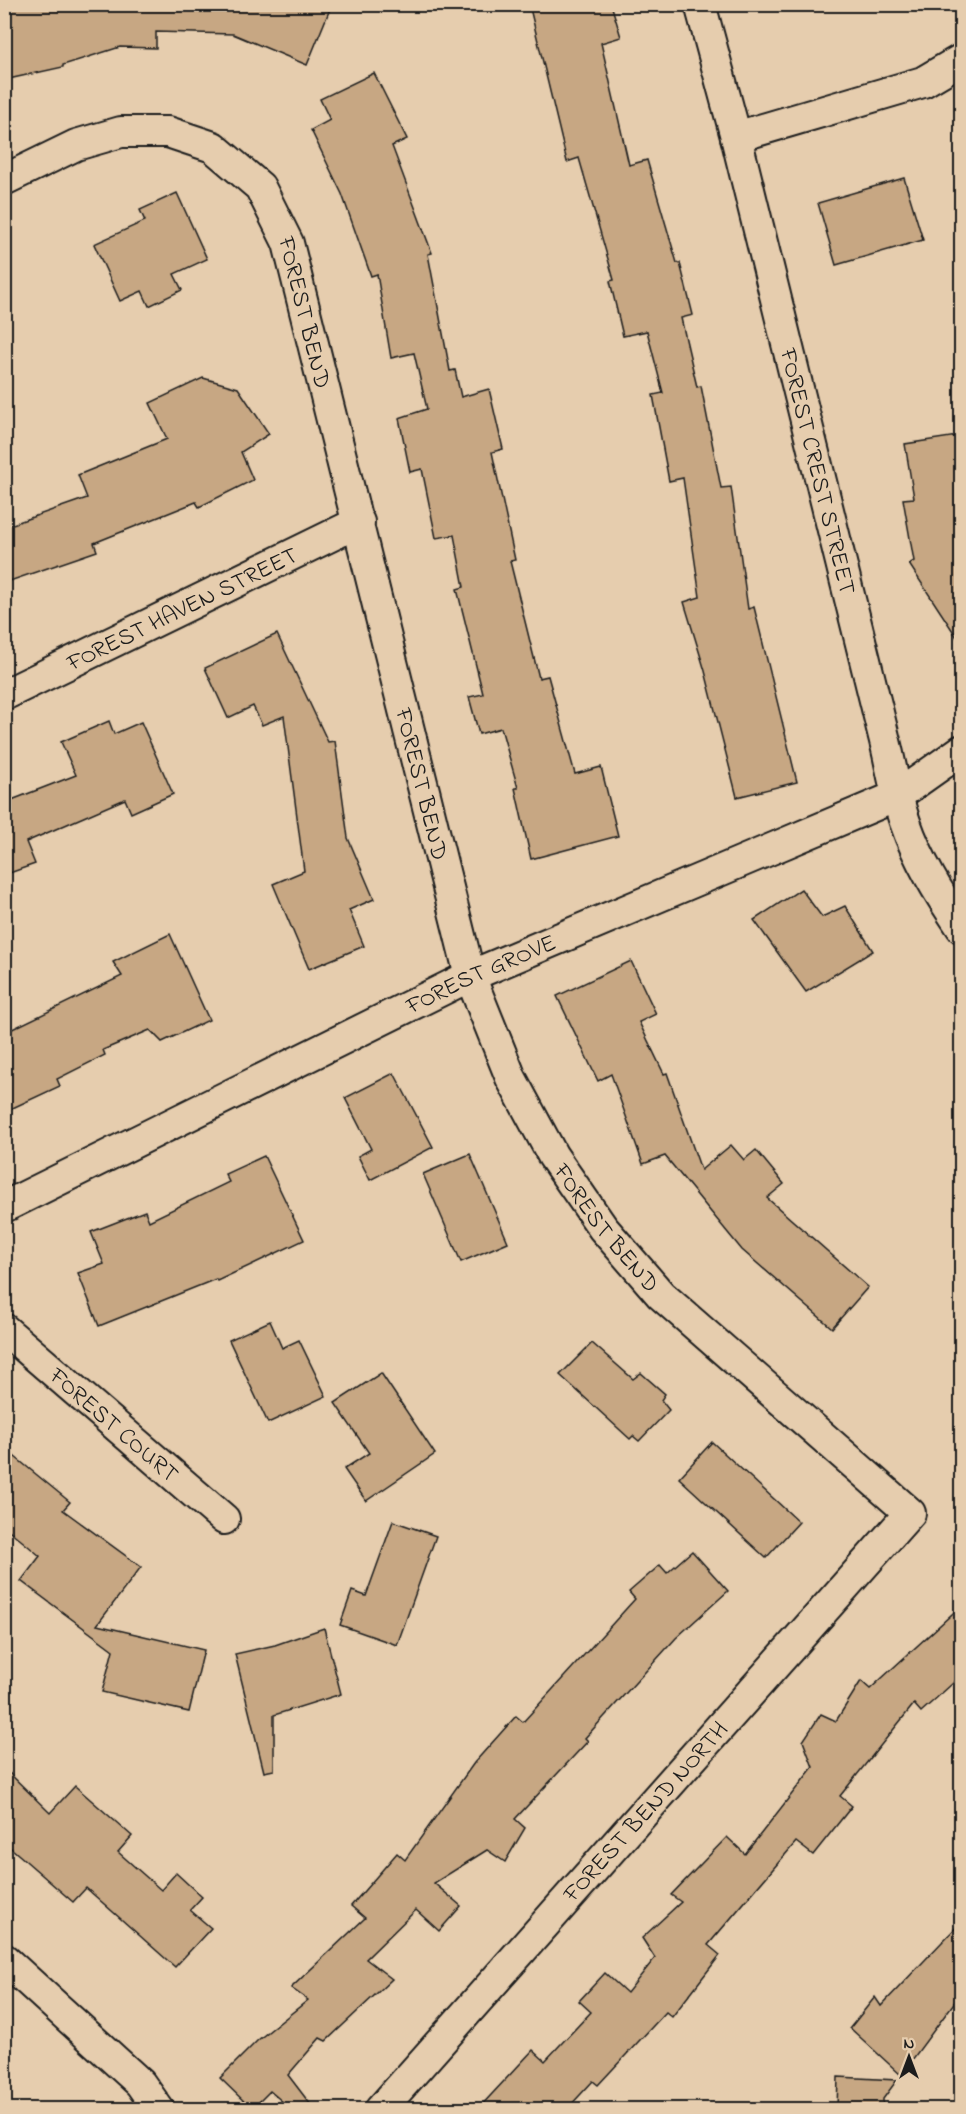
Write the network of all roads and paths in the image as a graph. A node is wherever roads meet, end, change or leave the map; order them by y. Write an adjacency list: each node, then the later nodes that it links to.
1 (700, 4): 3 (street, FOREST CREST STREET)
2 (962, 58): 3 (street)
3 (736, 137): 8 (street, FOREST CREST STREET)
4 (4, 180): 5 (street, FOREST BEND)
5 (359, 522): 6 (street, FOREST HAVEN STREET); 10 (street, FOREST BEND)
6 (4, 695)
7 (962, 750): 8 (street, FOREST GROVE)
8 (897, 796): 9 (street, FOREST CREST STREET); 10 (street, FOREST GROVE)
9 (962, 928)
10 (470, 976): 11 (street, FOREST GROVE); 13 (street, FOREST BEND)
11 (4, 1207)
12 (4, 1329): 14 (street, FOREST COURT)
13 (910, 1513): 17 (street, FOREST BEND NORTH)
14 (225, 1519)
15 (4, 1959): 16 (street)
16 (159, 2109)
17 (380, 2109)

